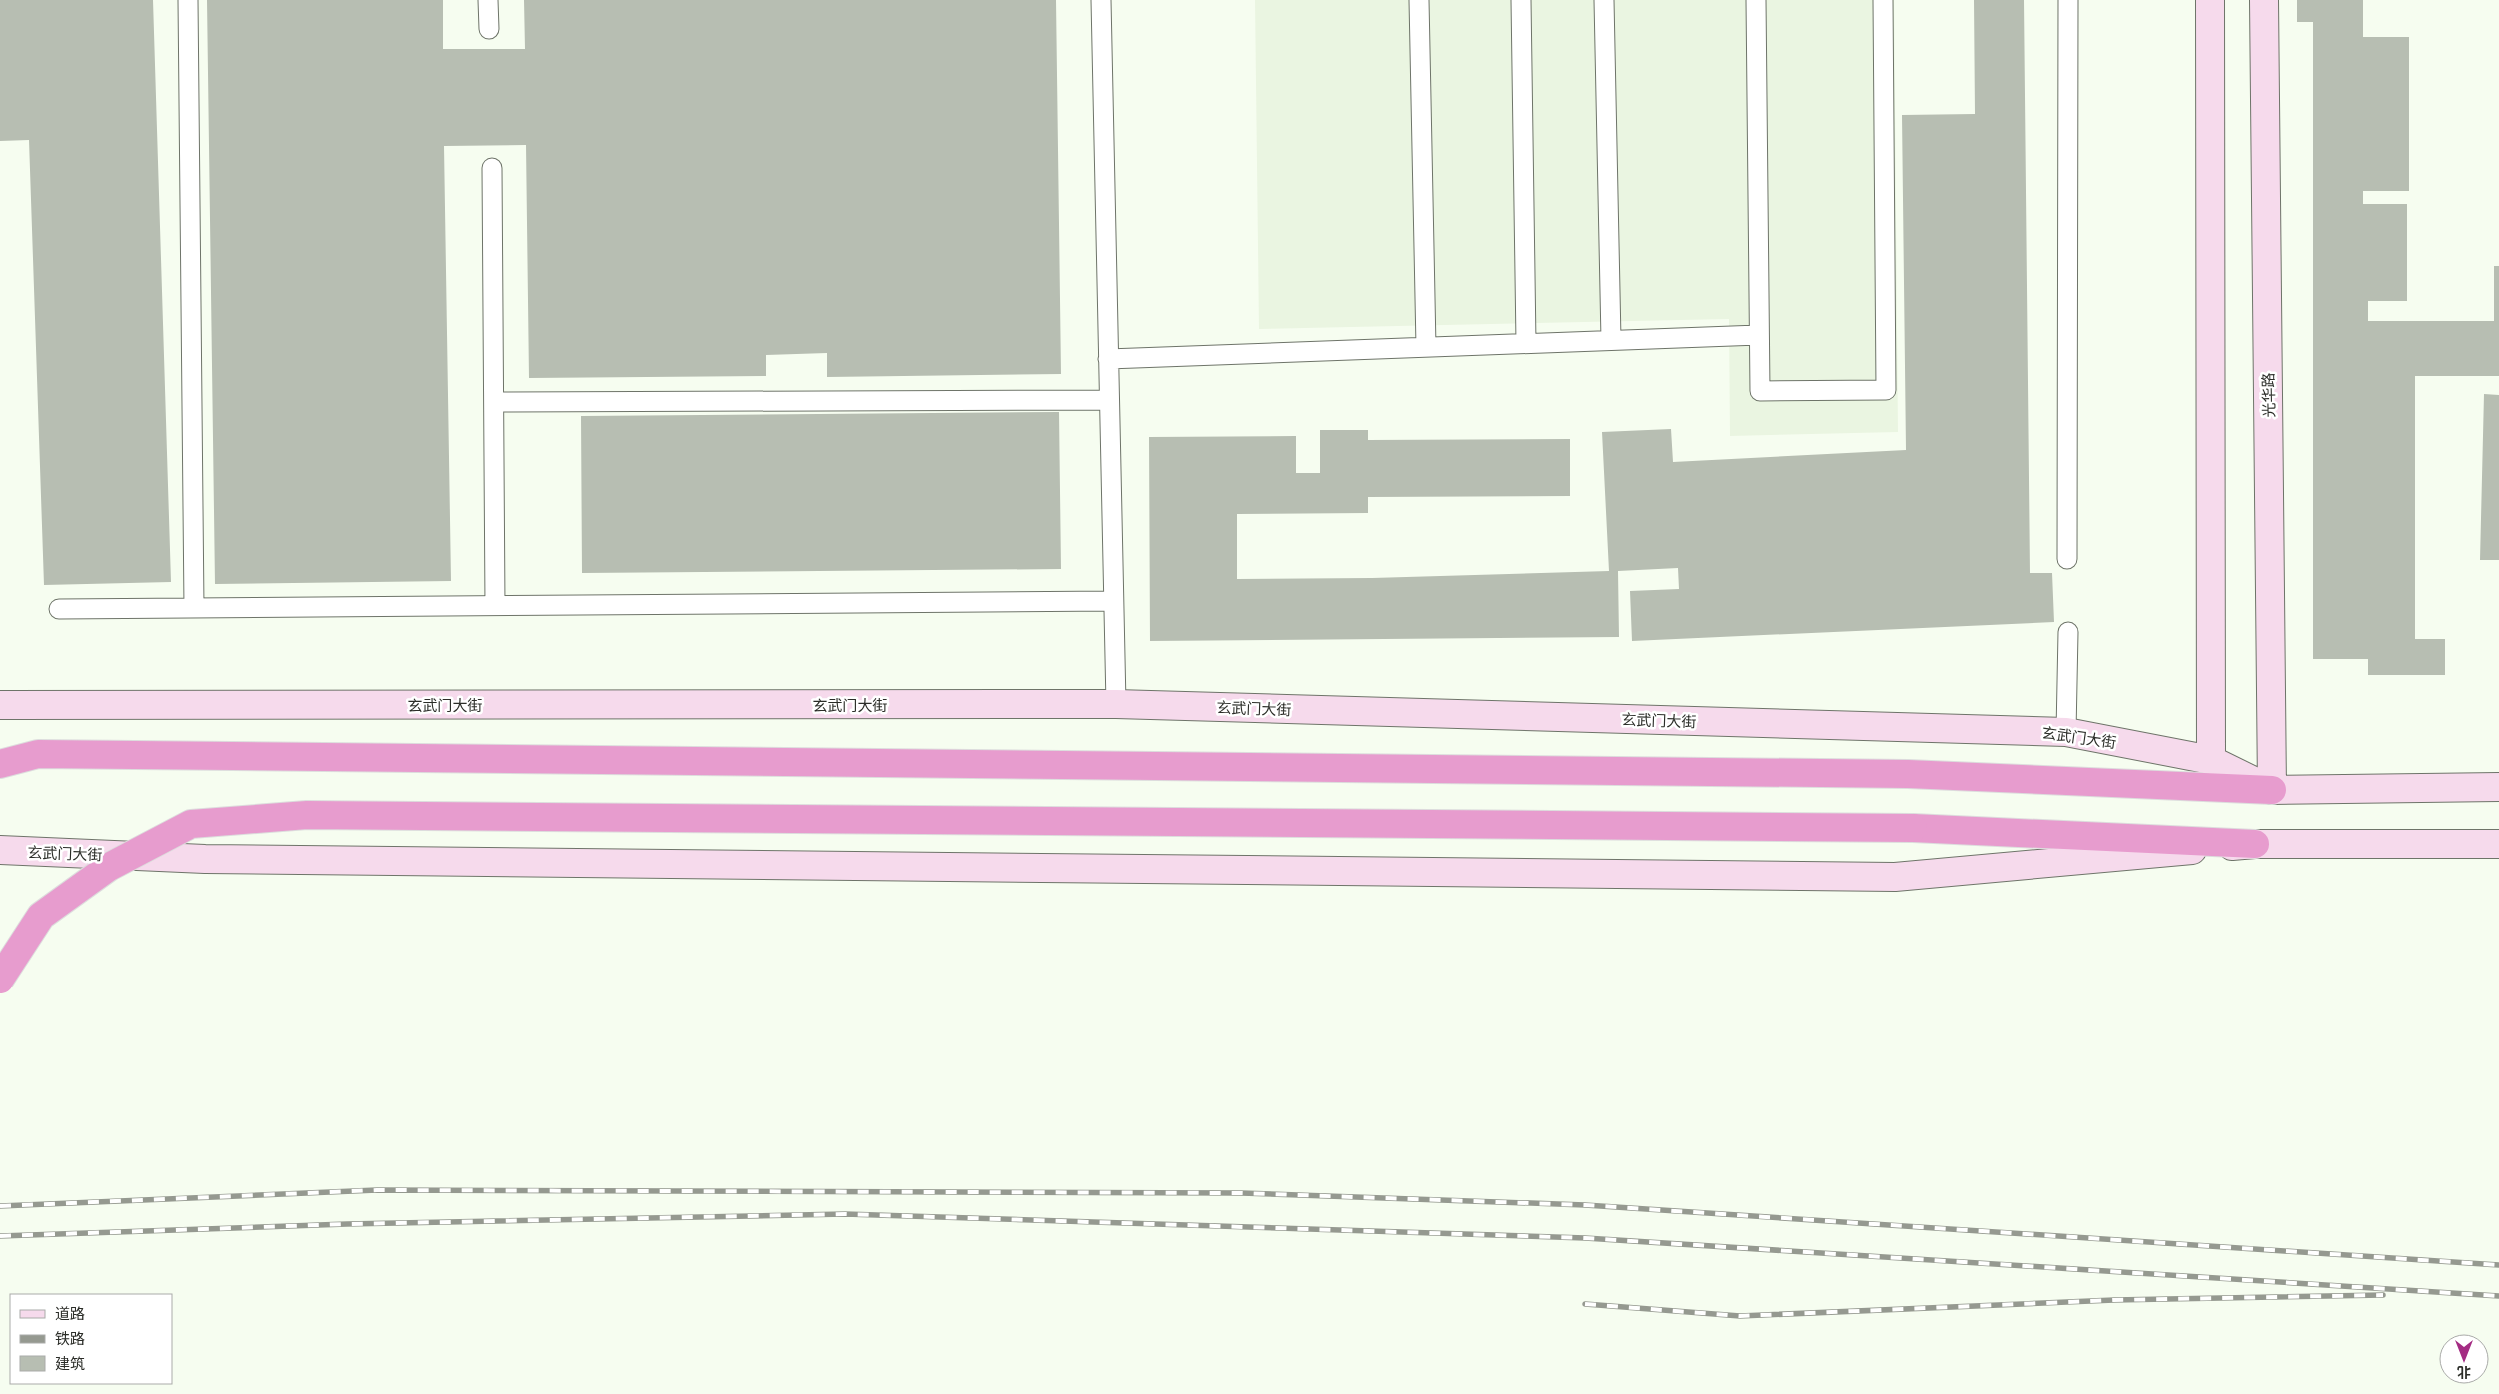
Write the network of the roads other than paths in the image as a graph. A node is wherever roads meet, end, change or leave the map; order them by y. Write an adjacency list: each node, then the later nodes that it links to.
1 (188, 0): 24 (lane)
2 (488, 0): 12 (lane)
3 (1101, 0): 18 (lane)
4 (1419, 0): 17 (lane)
5 (1521, 0): 16 (lane)
6 (1604, 0): 15 (lane)
7 (1756, 0): 14 (lane)
8 (1883, 0): 14 (lane)
9 (2068, 0): 21 (lane)
10 (2210, 0): 30 (main road)
11 (2264, 0): 33 (main road, 光华路)
12 (489, 29)
13 (492, 168): 20 (lane)
14 (1759, 335): 15 (lane)
15 (1611, 340): 16 (lane)
16 (1526, 343): 17 (lane)
17 (1426, 347): 18 (lane)
18 (1108, 358): 19 (lane)
19 (1108, 400): 20 (lane); 22 (lane)
20 (494, 402): 23 (lane)
21 (2067, 559)
22 (1112, 601): 23 (lane); 27 (lane)
23 (496, 605): 24 (lane)
24 (194, 608): 25 (lane)
25 (59, 609)
26 (2068, 632): 29 (lane)
27 (1116, 704): 28 (main road, 玄武门大街); 29 (main road, 玄武门大街)
28 (0, 705)
29 (2066, 732): 30 (main road, 玄武门大街)
30 (2211, 760): 33 (main road, 玄武门大街)
31 (0, 764): 33 (highway)
32 (2499, 787): 33 (main road, 玄武门大街)
33 (2272, 790)
34 (2254, 844): 35 (main road, 玄武门大街); 36 (main road, 玄武门大街); 37 (highway, bridge)
35 (2499, 844)
36 (0, 850)
37 (0, 979)

